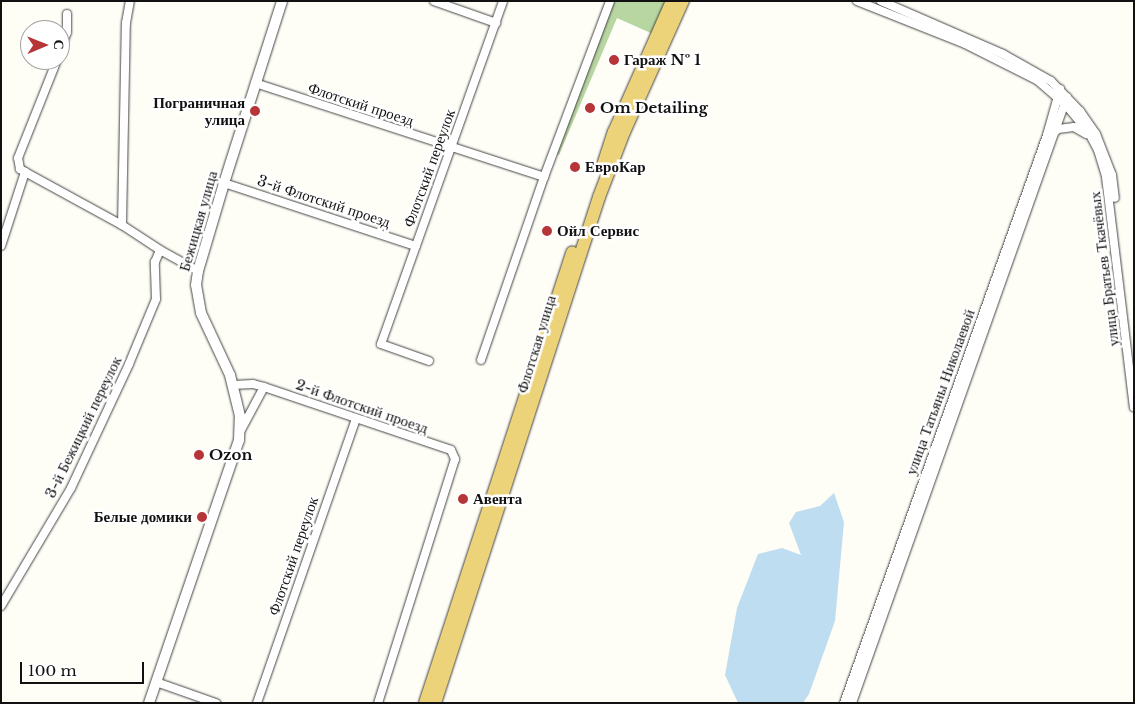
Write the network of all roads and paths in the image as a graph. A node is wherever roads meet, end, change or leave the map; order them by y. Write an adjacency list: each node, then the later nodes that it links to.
1 (130, 1): 23 (street)
2 (282, 1): 14 (street, Бежицкая улица)
3 (434, 1): 12 (street)
4 (503, 1): 12 (street, Флотский переулок)
5 (610, 1): 21 (street)
6 (672, 1): 42 (main road, Флотская улица)
7 (683, 1): 43 (main road, Флотская улица)
8 (856, 1): 15 (street, улица Братьев Ткачёвых)
9 (881, 1): 15 (street, улица Братьев Ткачёвых)
10 (67, 14): 11 (street)
11 (67, 20)
12 (496, 23): 19 (street, Флотский переулок)
13 (53, 70): 20 (street)
14 (256, 84): 19 (street, Флотский проезд); 22 (street, Бежицкая улица)
15 (1056, 92): 16 (street, улица Братьев Ткачёвых); 17 (street)
16 (1066, 100): 17 (street, улица Татьяны Николаевой); 18 (street, улица Братьев Ткачёвых); 30 (street, улица Братьев Ткачёвых)
17 (1051, 132): 18 (street); 44 (street, улица Татьяны Николаевой); 45 (street, улица Татьяны Николаевой)
18 (1091, 137): 33 (street, улица Братьев Ткачёвых)
19 (451, 149): 21 (street, Флотский проезд); 25 (street, Флотский переулок)
20 (25, 172): 23 (street); 24 (street)
21 (544, 177): 28 (street)
22 (224, 183): 25 (street, 3-й Флотский проезд); 27 (street, Бежицкая улица)
23 (122, 225): 26 (street)
24 (1, 246)
25 (416, 246): 29 (street, Флотский переулок)
26 (160, 250): 27 (street); 36 (street, 3-й Бежицкий переулок)
27 (198, 271): 31 (street, Бежицкая улица)
28 (481, 360)
29 (429, 361)
30 (1134, 361)
31 (233, 385): 32 (street, 2-й Флотский проезд); 35 (street, Бежицкая улица)
32 (264, 387): 34 (street, 2-й Флотский проезд); 35 (street)
33 (1134, 407)
34 (356, 419): 40 (street, Флотский переулок); 41 (street, 2-й Флотский проезд)
35 (240, 432): 37 (street, Бежицкая улица)
36 (1, 606)
37 (156, 682): 38 (street, Бежицкая улица); 39 (street)
38 (149, 703)
39 (216, 703)
40 (257, 703)
41 (378, 703)
42 (425, 703)
43 (435, 703)
44 (844, 703)
45 (852, 703)

